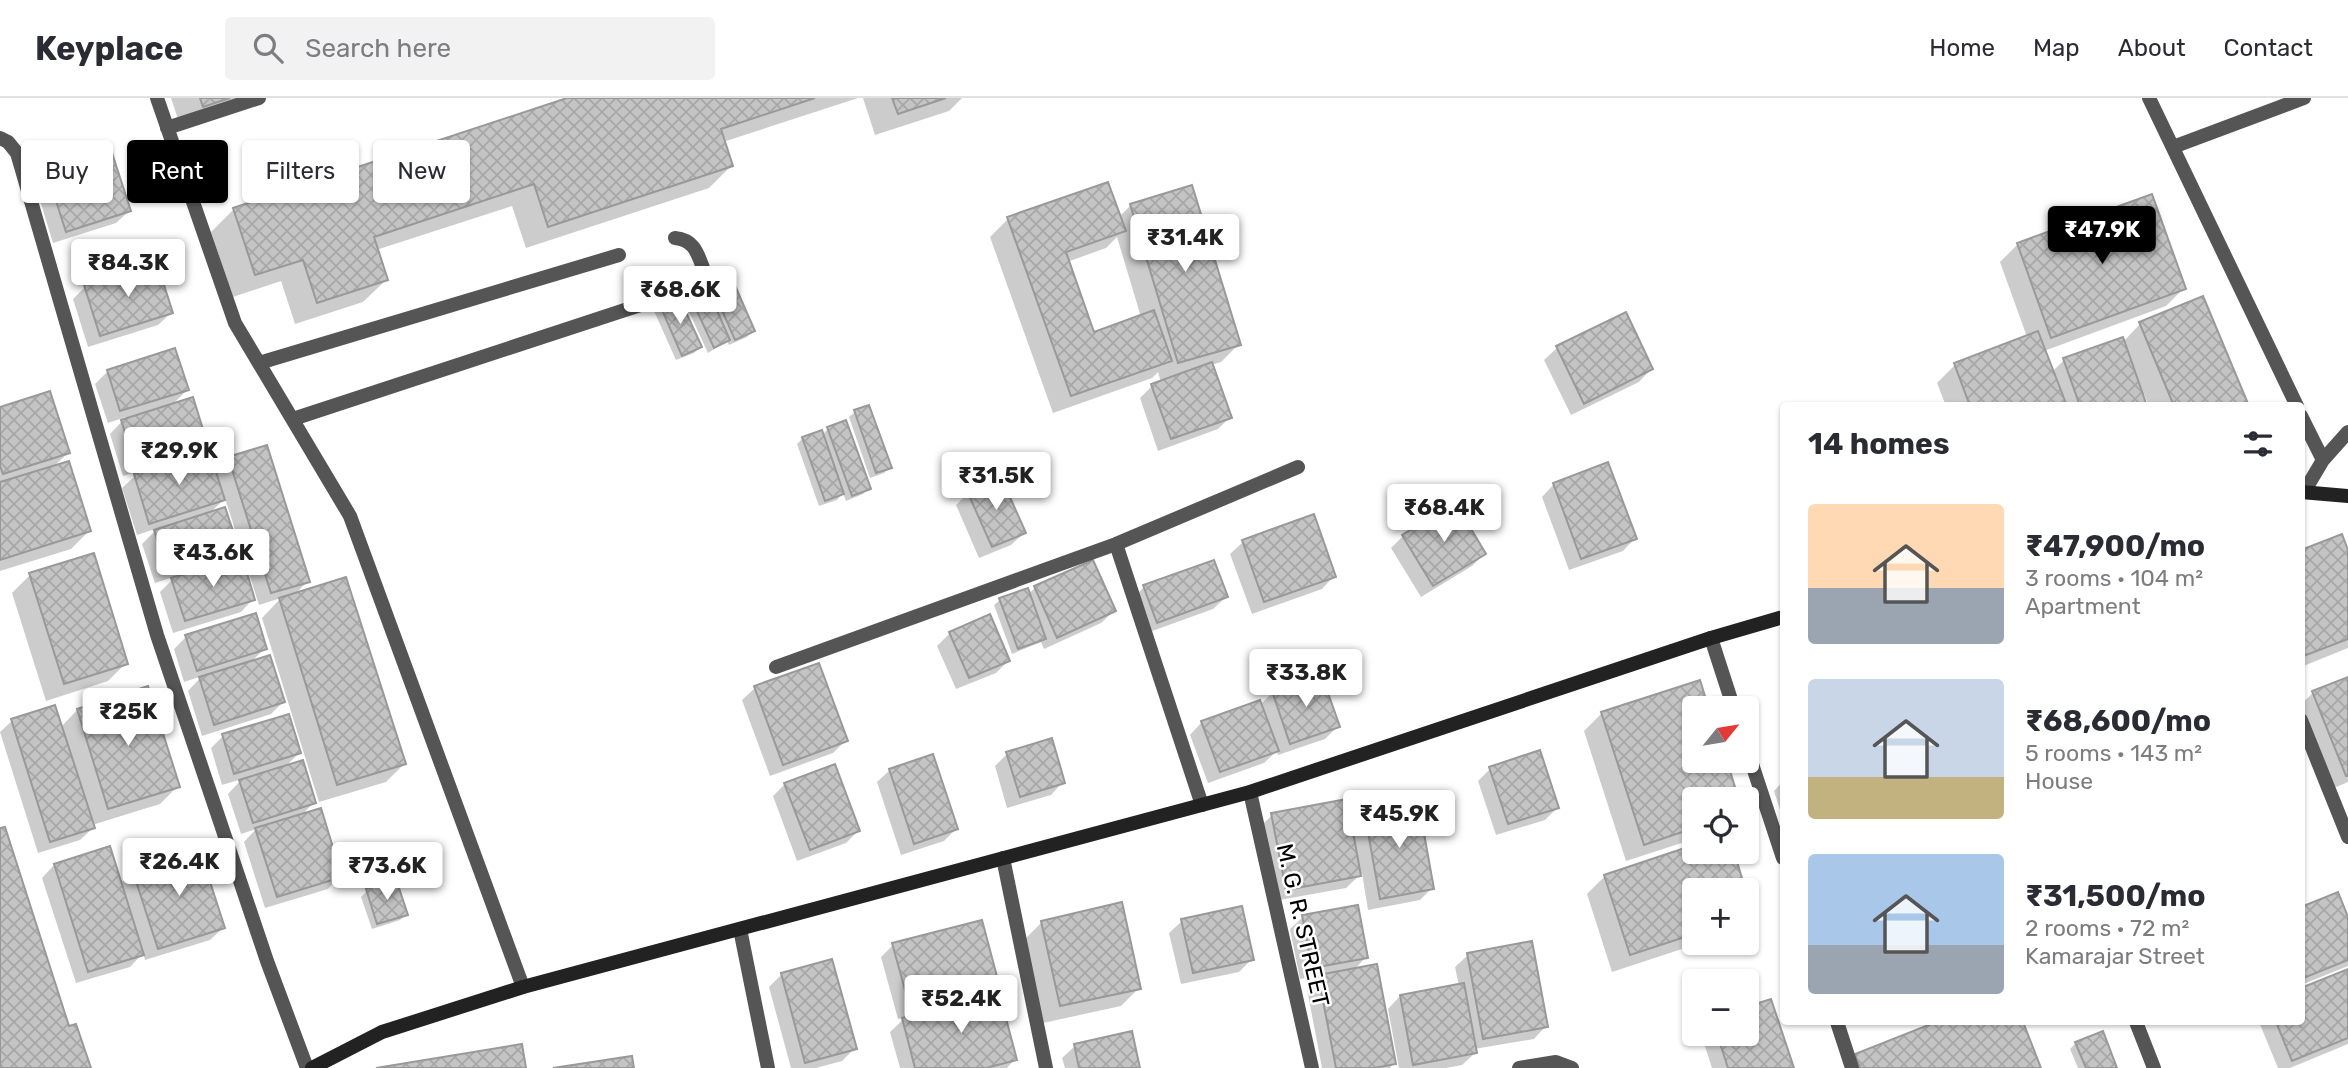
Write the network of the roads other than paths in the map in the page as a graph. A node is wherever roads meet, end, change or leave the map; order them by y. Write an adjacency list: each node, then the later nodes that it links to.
1 (157, 98): 5 (street)
2 (259, 98): 5 (street)
3 (2148, 98): 7 (street)
4 (2304, 98): 7 (street)
5 (167, 128): 10 (street)
6 (0, 138): 36 (street)
7 (2173, 147): 11 (street)
8 (676, 238): 12 (street)
9 (619, 255): 10 (street)
10 (259, 363): 12 (street)
11 (2295, 402)
12 (293, 419): 33 (street)
13 (2305, 424): 15 (street)
14 (2348, 432): 15 (street)
15 (2323, 460): 17 (street)
16 (1298, 467): 20 (street)
17 (2305, 487)
18 (2305, 492): 19 (street)
19 (2348, 496)
20 (1116, 544): 23 (street); 28 (street)
21 (1780, 618): 22 (street)
22 (1711, 638): 24 (street); 27 (street)
23 (776, 667)
24 (1730, 696)
25 (2305, 730): 29 (street)
26 (1755, 774): 30 (street)
27 (1250, 792): 28 (street); 39 (street, M. G. R. STREET)
28 (1202, 804): 31 (street)
29 (2348, 837)
30 (1780, 849)
31 (1003, 858): 32 (street); 38 (street)
32 (740, 929): 33 (street); 37 (street)
33 (523, 987): 36 (street)
34 (1838, 1025): 42 (street)
35 (2137, 1025): 43 (street)
36 (310, 1068)
37 (768, 1068)
38 (1046, 1068)
39 (1312, 1068)
40 (1519, 1068): 41 (street)
41 (1572, 1068)
42 (1852, 1068)
43 (2154, 1068)

